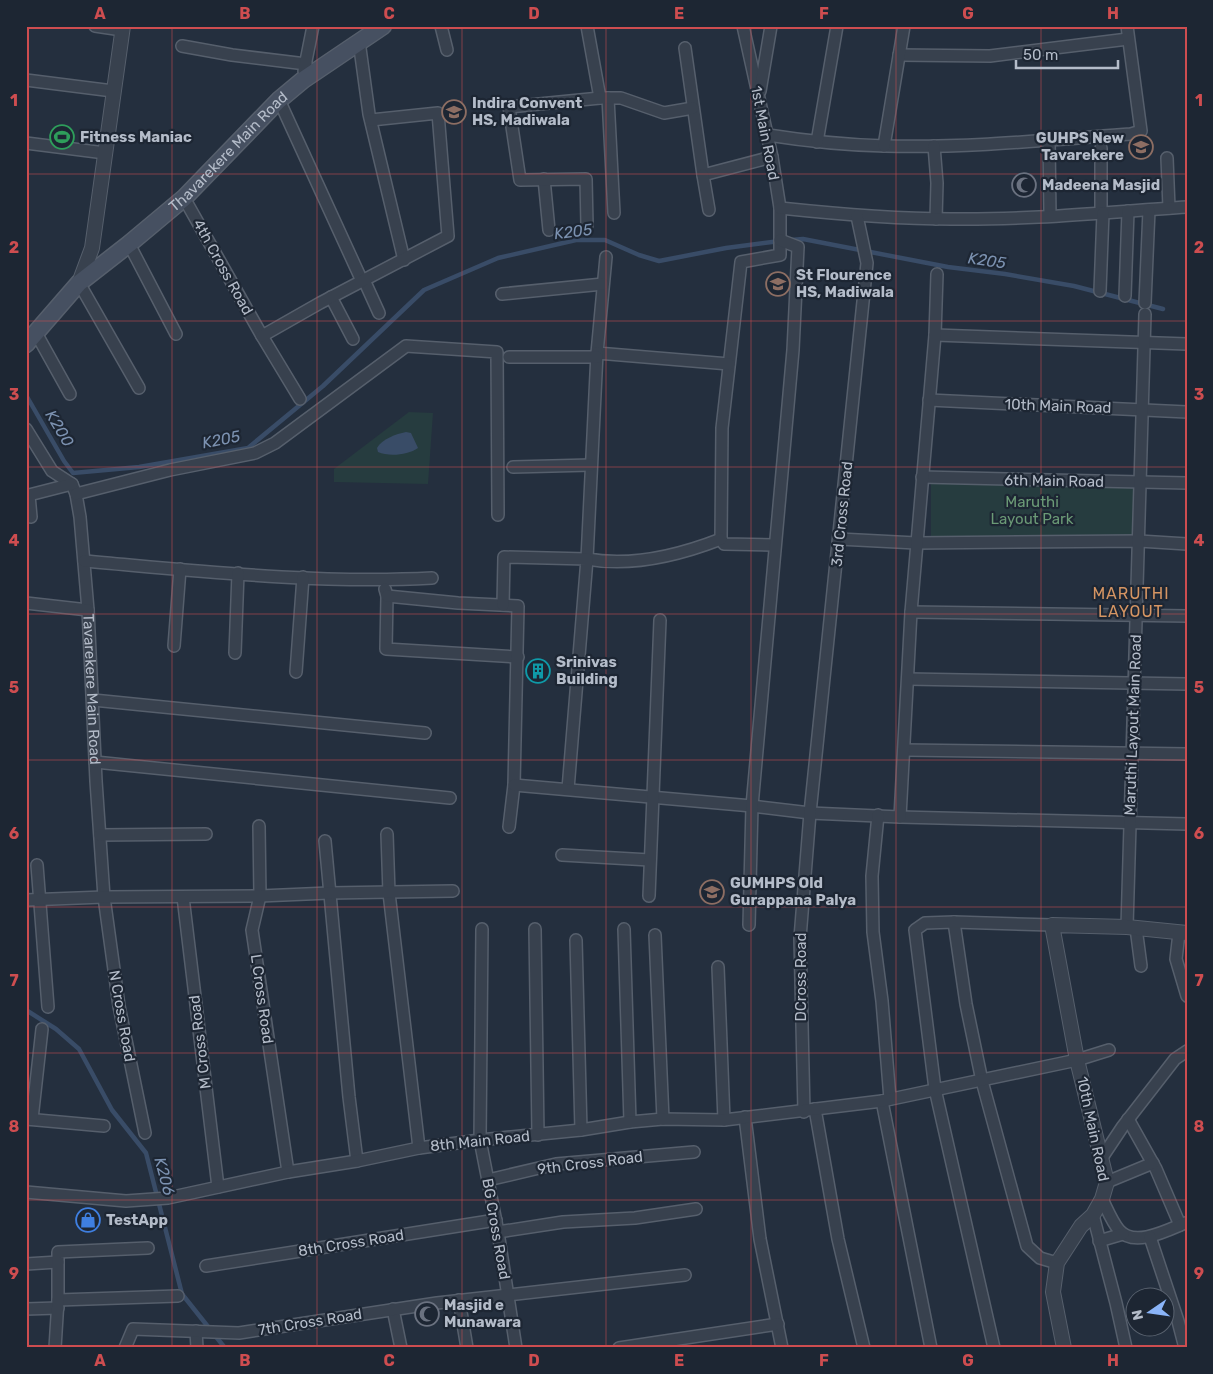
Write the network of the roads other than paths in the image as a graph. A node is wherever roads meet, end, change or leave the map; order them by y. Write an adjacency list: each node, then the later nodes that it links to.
1 (95, 26): 11 (street)
2 (313, 26): 18 (street)
3 (383, 26): 13 (main road, Thavarekere Main Road)
4 (441, 26): 16 (street)
5 (587, 26): 22 (street)
6 (743, 26): 21 (street, 1st Main Road)
7 (771, 26): 21 (street)
8 (837, 26): 28 (street)
9 (904, 26): 17 (street)
10 (1126, 26): 12 (street)
11 (122, 28): 20 (street)
12 (1128, 39): 17 (street); 27 (street)
13 (359, 41): 18 (main road, Thavarekere Main Road); 25 (street)
14 (182, 46): 18 (street)
15 (685, 48): 24 (street)
16 (447, 50)
17 (899, 55): 30 (street)
18 (304, 72): 23 (main road, Thavarekere Main Road)
19 (26, 80): 20 (street)
20 (113, 91): 33 (street)
21 (758, 97): 26 (street, 1st Main Road)
22 (604, 98): 24 (street); 37 (street); 45 (street)
23 (279, 100): 38 (main road, Thavarekere Main Road); 57 (street)
24 (694, 108): 36 (street)
25 (371, 120): 55 (street); 55 (street)
26 (768, 135): 28 (street); 34 (street, 1st Main Road)
27 (1048, 139): 31 (street); 48 (street)
28 (817, 142): 30 (street)
29 (26, 143): 33 (street)
30 (884, 146): 31 (street)
31 (934, 146): 49 (street)
32 (1101, 148): 46 (street)
33 (105, 153): 58 (street)
34 (772, 157): 36 (street); 40 (street, 1st Main Road)
35 (1167, 158): 41 (street)
36 (703, 175): 42 (street)
37 (544, 179): 50 (street); 51 (street)
38 (184, 198): 53 (main road, Thavarekere Main Road); 67 (street, 4th Cross Road)
39 (1187, 207): 41 (street)
40 (780, 208): 47 (street); 52 (street, 1st Main Road)
41 (1169, 208): 43 (street)
42 (709, 210)
43 (1149, 210): 44 (street); 70 (street, Maruthi Layout Main Road)
44 (1128, 211): 46 (street); 62 (street)
45 (614, 213)
46 (1102, 213): 48 (street); 60 (street)
47 (857, 216): 49 (street); 91 (street, 3rd Cross Road)
48 (1050, 216): 49 (street)
49 (936, 219)
50 (588, 225)
51 (549, 230)
52 (780, 240): 74 (street); 95 (street)
53 (129, 244): 58 (main road, Thavarekere Main Road); 65 (street)
54 (606, 257): 59 (street)
55 (404, 260): 57 (street)
56 (937, 274): 66 (street)
57 (363, 280): 63 (street); 64 (street)
58 (79, 283): 68 (main road); 75 (street)
59 (603, 284): 61 (street); 72 (street)
60 (1100, 291)
61 (502, 294)
62 (1124, 296)
63 (331, 297): 67 (street); 69 (street)
64 (379, 313)
65 (176, 334)
66 (935, 335): 70 (street); 78 (street)
67 (262, 336): 77 (street, 4th Cross Road)
68 (31, 338): 76 (street)
69 (353, 339)
70 (1144, 343): 71 (street); 79 (street, Maruthi Layout Main Road)
71 (1187, 344)
72 (597, 355): 73 (street); 74 (street); 82 (street)
73 (509, 357)
74 (729, 364): 90 (street)
75 (139, 388)
76 (70, 394)
77 (300, 399)
78 (929, 400): 79 (street, 10th Main Road); 84 (street)
79 (1142, 409): 80 (street, 10th Main Road); 85 (street, Maruthi Layout Main Road)
80 (1187, 412)
81 (26, 429): 87 (street)
82 (591, 465): 83 (street); 96 (street)
83 (513, 466)
84 (922, 477): 85 (street, 6th Main Road); 93 (street)
85 (1140, 483): 86 (street, 6th Main Road); 92 (street, Maruthi Layout Main Road)
86 (1187, 483)
87 (73, 487): 88 (street); 89 (street); 97 (street, Tavarekere Main Road)
88 (498, 515)
89 (30, 516)
90 (721, 539): 95 (street); 96 (street)
91 (839, 539): 93 (street); 129 (street, 3rd Cross Road)
92 (1139, 541): 93 (street); 94 (street); 108 (street, Maruthi Layout Main Road)
93 (916, 543): 107 (street)
94 (1187, 544)
95 (774, 546): 128 (street)
96 (587, 559): 105 (street); 125 (street)
97 (84, 560): 98 (street); 106 (street, Tavarekere Main Road)
98 (180, 569): 99 (street); 111 (street)
99 (238, 573): 100 (street); 112 (street)
100 (303, 577): 102 (street); 114 (street)
101 (432, 578): 102 (street)
102 (383, 580): 103 (street)
103 (387, 596): 105 (street); 113 (street)
104 (26, 603): 106 (street)
105 (503, 605): 113 (street)
106 (88, 610): 118 (street, Tavarekere Main Road)
107 (911, 612): 108 (street); 115 (street)
108 (1137, 614): 109 (street); 116 (street, Maruthi Layout Main Road)
109 (1187, 616)
110 (660, 620): 126 (street)
111 (174, 646)
112 (235, 653)
113 (518, 657): 124 (street)
114 (296, 672)
115 (908, 678): 116 (street); 120 (street)
116 (1135, 683): 117 (street); 121 (street, Maruthi Layout Main Road)
117 (1187, 684)
118 (93, 700): 119 (street); 123 (street, Tavarekere Main Road)
119 (425, 733)
120 (904, 750): 121 (street); 131 (street)
121 (1132, 753): 122 (street); 132 (street, Maruthi Layout Main Road)
122 (1187, 754)
123 (95, 762): 127 (street); 138 (street, Tavarekere Main Road)
124 (514, 785): 125 (street); 135 (street)
125 (568, 790): 126 (street)
126 (652, 797): 128 (street); 141 (street)
127 (450, 798)
128 (752, 806): 129 (street); 153 (street)
129 (810, 812): 130 (street); 173 (street, DCross Road)
130 (878, 815): 131 (street); 172 (street)
131 (900, 817): 132 (street)
132 (1130, 823): 133 (street); 155 (street, Maruthi Layout Main Road)
133 (1187, 824)
134 (259, 826): 146 (street, L Cross Road)
135 (509, 827)
136 (206, 834): 138 (street)
137 (387, 834): 145 (street)
138 (100, 835): 148 (street, Tavarekere Main Road)
139 (325, 841): 144 (street)
140 (562, 855): 141 (street)
141 (650, 860): 147 (street)
142 (37, 865): 151 (street)
143 (453, 891): 145 (street)
144 (329, 892): 145 (street); 146 (street); 188 (street)
145 (390, 893): 185 (street)
146 (260, 896): 149 (street); 190 (street, L Cross Road)
147 (649, 896)
148 (104, 897): 149 (street); 151 (street); 182 (street, N Cross Road)
149 (183, 897): 193 (street, M Cross Road)
150 (26, 900): 151 (street)
151 (39, 900): 165 (street)
152 (954, 922): 154 (street); 170 (street); 171 (street)
153 (749, 925)
154 (1052, 925): 155 (street); 169 (street, 10th Main Road)
155 (1132, 928): 159 (street); 162 (street, Maruthi Layout Main Road)
156 (482, 929): 184 (street, BG Cross Road)
157 (535, 929): 183 (street)
158 (624, 929): 179 (street)
159 (1183, 933): 164 (street)
160 (655, 935): 176 (street)
161 (576, 940): 181 (street)
162 (1141, 966)
163 (718, 967): 178 (street)
164 (1187, 996)
165 (48, 1007)
166 (42, 1029): 175 (street)
167 (1109, 1050): 169 (street, 8th Main Road)
168 (1187, 1051): 177 (street)
169 (1078, 1060): 170 (street, 8th Main Road); 187 (street, 10th Main Road)
170 (982, 1081): 171 (street, 8th Main Road); 205 (street)
171 (935, 1090): 172 (street, 8th Main Road); 227 (street)
172 (886, 1100): 173 (street, 8th Main Road); 226 (street)
173 (810, 1110): 174 (street, 8th Main Road); 225 (street, DCross Road)
174 (745, 1117): 178 (street, 8th Main Road); 215 (street)
175 (29, 1119): 180 (street)
176 (663, 1119): 178 (street, 8th Main Road); 179 (street, 8th Main Road)
177 (1128, 1119): 187 (street); 189 (street)
178 (724, 1120)
179 (630, 1122): 181 (street, 8th Main Road)
180 (104, 1126)
181 (581, 1130): 183 (street, 8th Main Road)
182 (145, 1134)
183 (538, 1135): 184 (street, 8th Main Road)
184 (480, 1140): 185 (street, 8th Main Road); 191 (street, BG Cross Road)
185 (419, 1148): 188 (street, 8th Main Road)
186 (694, 1152): 191 (street, 9th Cross Road)
187 (1102, 1159): 192 (street, 10th Main Road)
188 (357, 1161): 190 (street, 8th Main Road)
189 (1153, 1163): 192 (street); 198 (street)
190 (288, 1172): 193 (street, 8th Main Road)
191 (488, 1180): 199 (street, BG Cross Road)
192 (1108, 1182): 195 (street, 10th Main Road)
193 (218, 1187): 194 (street, 8th Main Road)
194 (26, 1192)
195 (1102, 1199): 197 (street, 10th Main Road); 200 (street)
196 (696, 1209): 199 (street, 8th Cross Road)
197 (1093, 1215): 202 (street); 205 (street, 10th Main Road)
198 (1183, 1224): 201 (street)
199 (497, 1226): 207 (street, 8th Cross Road); 209 (street, BG Cross Road)
200 (1123, 1234): 201 (street); 202 (street)
201 (1150, 1237): 230 (street)
202 (1100, 1241): 229 (street)
203 (148, 1248): 204 (street)
204 (58, 1262): 206 (street); 212 (street)
205 (1057, 1263): 228 (street, 10th Main Road)
206 (26, 1264)
207 (206, 1266)
208 (685, 1275): 209 (street, 7th Cross Road)
209 (508, 1295): 211 (street, 7th Cross Road); 222 (street, BG Cross Road)
210 (178, 1296): 212 (street)
211 (459, 1300): 214 (street, 7th Cross Road); 221 (street)
212 (58, 1304): 213 (street); 217 (street)
213 (26, 1309)
214 (393, 1309): 216 (street, 7th Cross Road); 220 (street)
215 (778, 1324): 223 (street); 224 (street)
216 (196, 1331): 218 (street, 7th Cross Road); 219 (street)
217 (55, 1348)
218 (125, 1348)
219 (197, 1348)
220 (401, 1348)
221 (467, 1348)
222 (516, 1348)
223 (619, 1348)
224 (782, 1348)
225 (864, 1348)
226 (931, 1348)
227 (994, 1348)
228 (1064, 1348)
229 (1126, 1348)
230 (1185, 1348)

